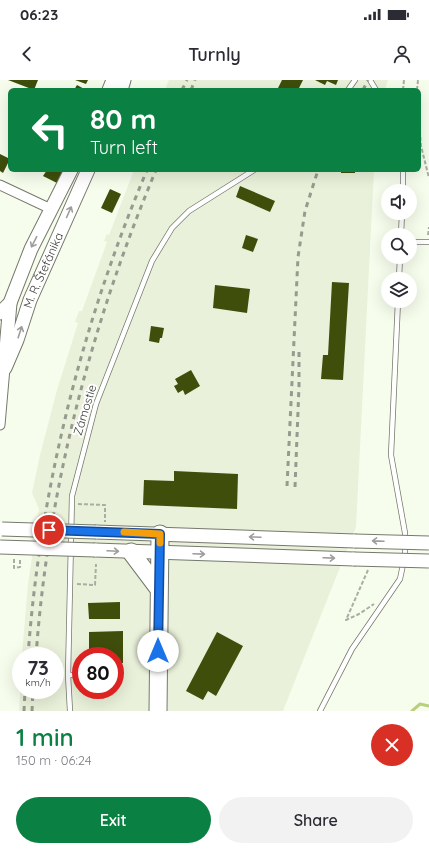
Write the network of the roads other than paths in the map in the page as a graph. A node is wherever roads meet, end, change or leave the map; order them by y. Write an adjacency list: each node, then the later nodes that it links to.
1 (70, 172): 7 (main road, M. R. Štefánika)
2 (87, 172): 13 (main road, M. R. Štefánika, one-way to 2)
3 (251, 172): 23 (lane, Zámostie)
4 (403, 172): 5 (lane)
5 (403, 184)
6 (0, 185): 7 (street)
7 (52, 209): 10 (main road, M. R. Štefánika, one-way to 10)
8 (417, 242): 9 (lane)
9 (429, 242)
10 (10, 303): 12 (main road, M. R. Štefánika); 13 (main road)
11 (398, 308): 27 (lane)
12 (0, 313)
13 (2, 366): 14 (street)
14 (0, 425)
15 (0, 529): 16 (main road, bridge)
16 (160, 534): 17 (main road, one-way to 16, bridge); 20 (highway)
17 (429, 543)
18 (0, 547): 19 (main road, one-way to 19, bridge)
19 (130, 552): 20 (main road); 22 (highway)
20 (160, 553): 21 (main road, one-way to 21, bridge); 22 (highway)
21 (429, 561)
22 (158, 588): 26 (highway)
23 (68, 675): 24 (lane); 25 (lane, Zámostie)
24 (72, 675)
25 (70, 711)
26 (158, 711)
27 (320, 711)

